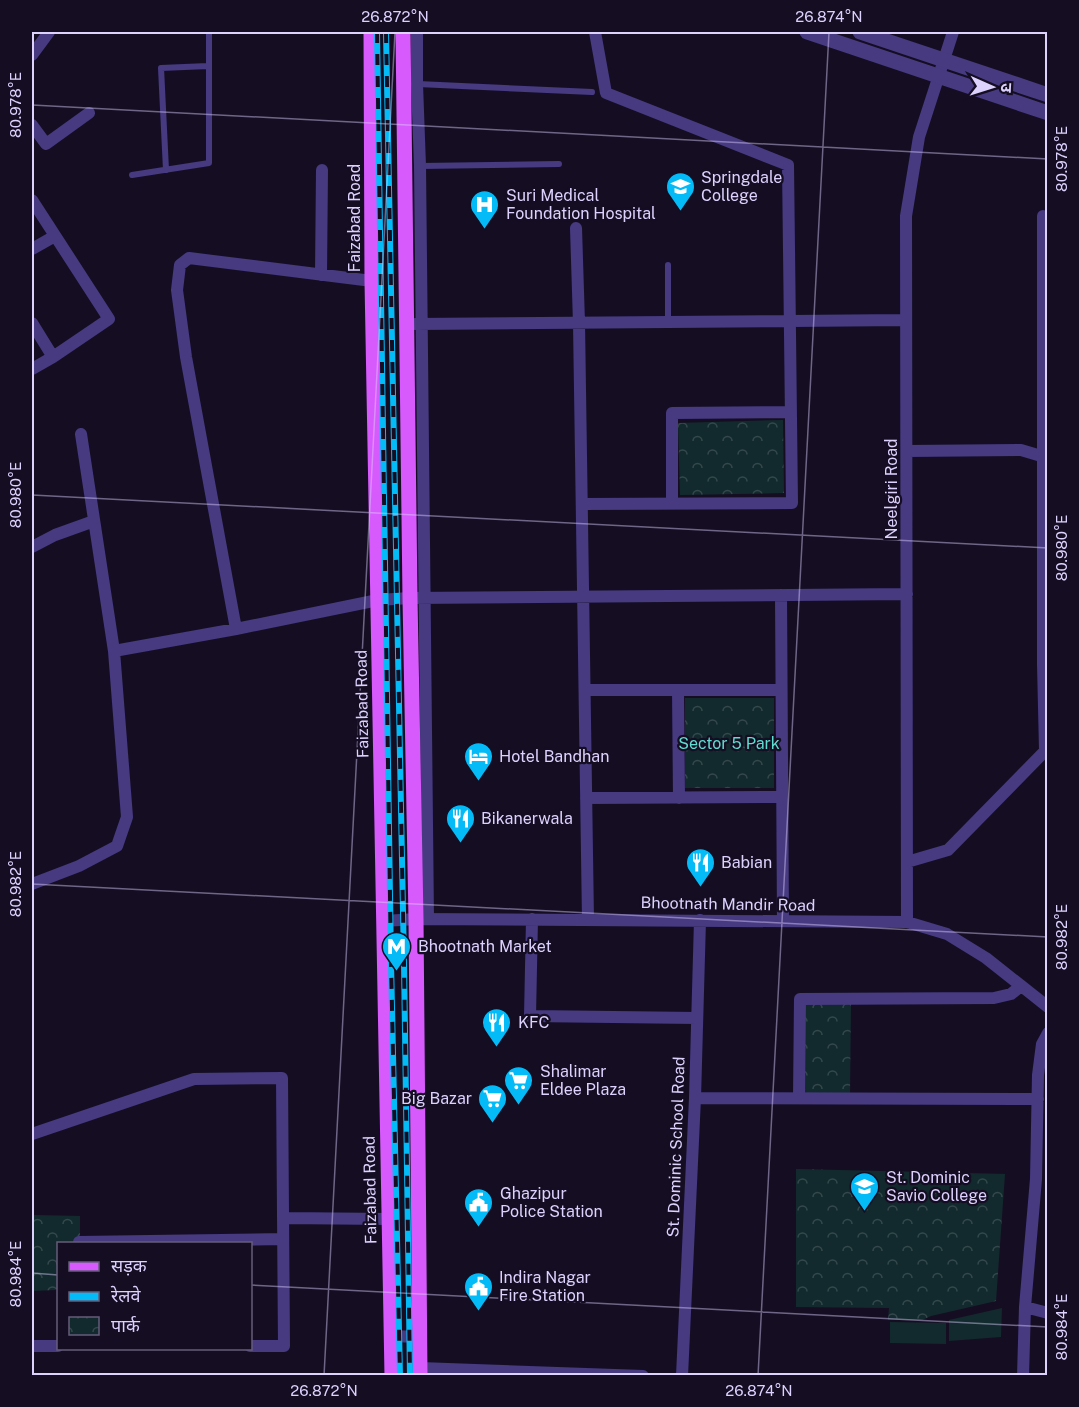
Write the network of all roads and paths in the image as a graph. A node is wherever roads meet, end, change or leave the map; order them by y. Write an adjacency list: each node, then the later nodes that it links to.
1 (49, 32): 10 (street)
2 (209, 32): 12 (lane)
3 (371, 32): 33 (main road, Faizabad Road)
4 (403, 32): 39 (main road)
5 (417, 32): 14 (street)
6 (595, 32): 36 (street)
7 (807, 32): 13 (street)
8 (860, 32): 11 (street)
9 (953, 32): 11 (street, Neelgiri Road)
10 (32, 55)
11 (944, 60): 13 (street, Neelgiri Road); 16 (street)
12 (208, 66): 22 (lane); 22 (lane)
13 (938, 76): 18 (street); 34 (street, Neelgiri Road)
14 (417, 84): 15 (lane); 21 (street)
15 (592, 92)
16 (1047, 95)
17 (89, 113): 19 (street)
18 (1047, 113)
19 (32, 125)
20 (559, 164): 21 (lane)
21 (420, 166): 39 (street)
22 (166, 170): 24 (lane)
23 (322, 170): 32 (street)
24 (132, 175)
25 (32, 200): 28 (street)
26 (1043, 216): 30 (street)
27 (576, 228): 38 (street)
28 (55, 236): 29 (street); 41 (street)
29 (32, 249)
30 (1045, 263): 40 (street)
31 (668, 265): 35 (lane)
32 (321, 275): 33 (street); 57 (street)
33 (372, 281): 56 (main road, Faizabad Road)
34 (906, 320): 36 (street); 45 (street, Neelgiri Road)
35 (668, 322): 36 (street); 38 (street)
36 (790, 322): 43 (street)
37 (32, 323): 41 (street)
38 (579, 323): 39 (street); 48 (street)
39 (414, 324): 55 (main road)
40 (1045, 353): 46 (street)
41 (53, 357): 42 (street)
42 (32, 369)
43 (791, 412): 47 (street); 47 (street)
44 (81, 434): 49 (street)
45 (907, 452): 46 (street); 52 (street, Neelgiri Road)
46 (1045, 457): 51 (street)
47 (672, 503): 48 (street)
48 (582, 504): 54 (street)
49 (94, 521): 50 (street); 58 (street)
50 (32, 547)
51 (1045, 565): 59 (street)
52 (907, 594): 53 (street); 67 (street, Neelgiri Road)
53 (781, 595): 54 (street); 62 (street)
54 (583, 597): 55 (street); 60 (street)
55 (417, 598): 56 (street); 69 (main road)
56 (378, 600): 57 (street); 73 (main road, Faizabad Road)
57 (236, 628): 58 (street)
58 (114, 651): 68 (street)
59 (1045, 664): 63 (street)
60 (585, 690): 61 (street); 65 (street)
61 (678, 690): 62 (street); 66 (street)
62 (781, 690): 64 (street)
63 (1046, 749): 67 (street)
64 (782, 797): 66 (street); 74 (street)
65 (586, 798): 66 (street); 71 (street)
66 (679, 798)
67 (907, 862): 75 (street, Neelgiri Road)
68 (32, 884)
69 (422, 919): 70 (street, Bhootnath Mandir Road); 73 (street, Bhootnath Mandir Road); 93 (main road)
70 (532, 919): 71 (street, Bhootnath Mandir Road); 78 (street)
71 (588, 920): 72 (street, Bhootnath Mandir Road)
72 (700, 920): 74 (street, Bhootnath Mandir Road); 78 (street, St. Dominic School Road)
73 (384, 921): 87 (main road, Faizabad Road)
74 (783, 921): 75 (street, Bhootnath Mandir Road)
75 (908, 922): 76 (street, Bhootnath Mandir Road)
76 (1021, 986): 77 (street, Bhootnath Mandir Road); 81 (street)
77 (1047, 1007)
78 (697, 1018): 80 (street, St. Dominic School Road)
79 (1047, 1033): 82 (street)
80 (695, 1098): 81 (street); 100 (street, St. Dominic School Road)
81 (799, 1098): 82 (street)
82 (1038, 1099): 84 (street)
83 (32, 1134): 86 (street)
84 (1033, 1206): 85 (street); 90 (street)
85 (1047, 1209)
86 (283, 1218): 87 (street); 88 (street)
87 (389, 1219): 92 (main road, Faizabad Road)
88 (283, 1239): 89 (street); 96 (street)
89 (80, 1242)
90 (1025, 1307): 91 (street); 101 (street)
91 (1047, 1312)
92 (391, 1336): 93 (street); 98 (main road, Faizabad Road)
93 (419, 1337): 97 (main road)
94 (32, 1346): 95 (street)
95 (57, 1346)
96 (252, 1346)
97 (420, 1372): 99 (street)
98 (392, 1376)
99 (643, 1376)
100 (682, 1376)
101 (1023, 1376)

